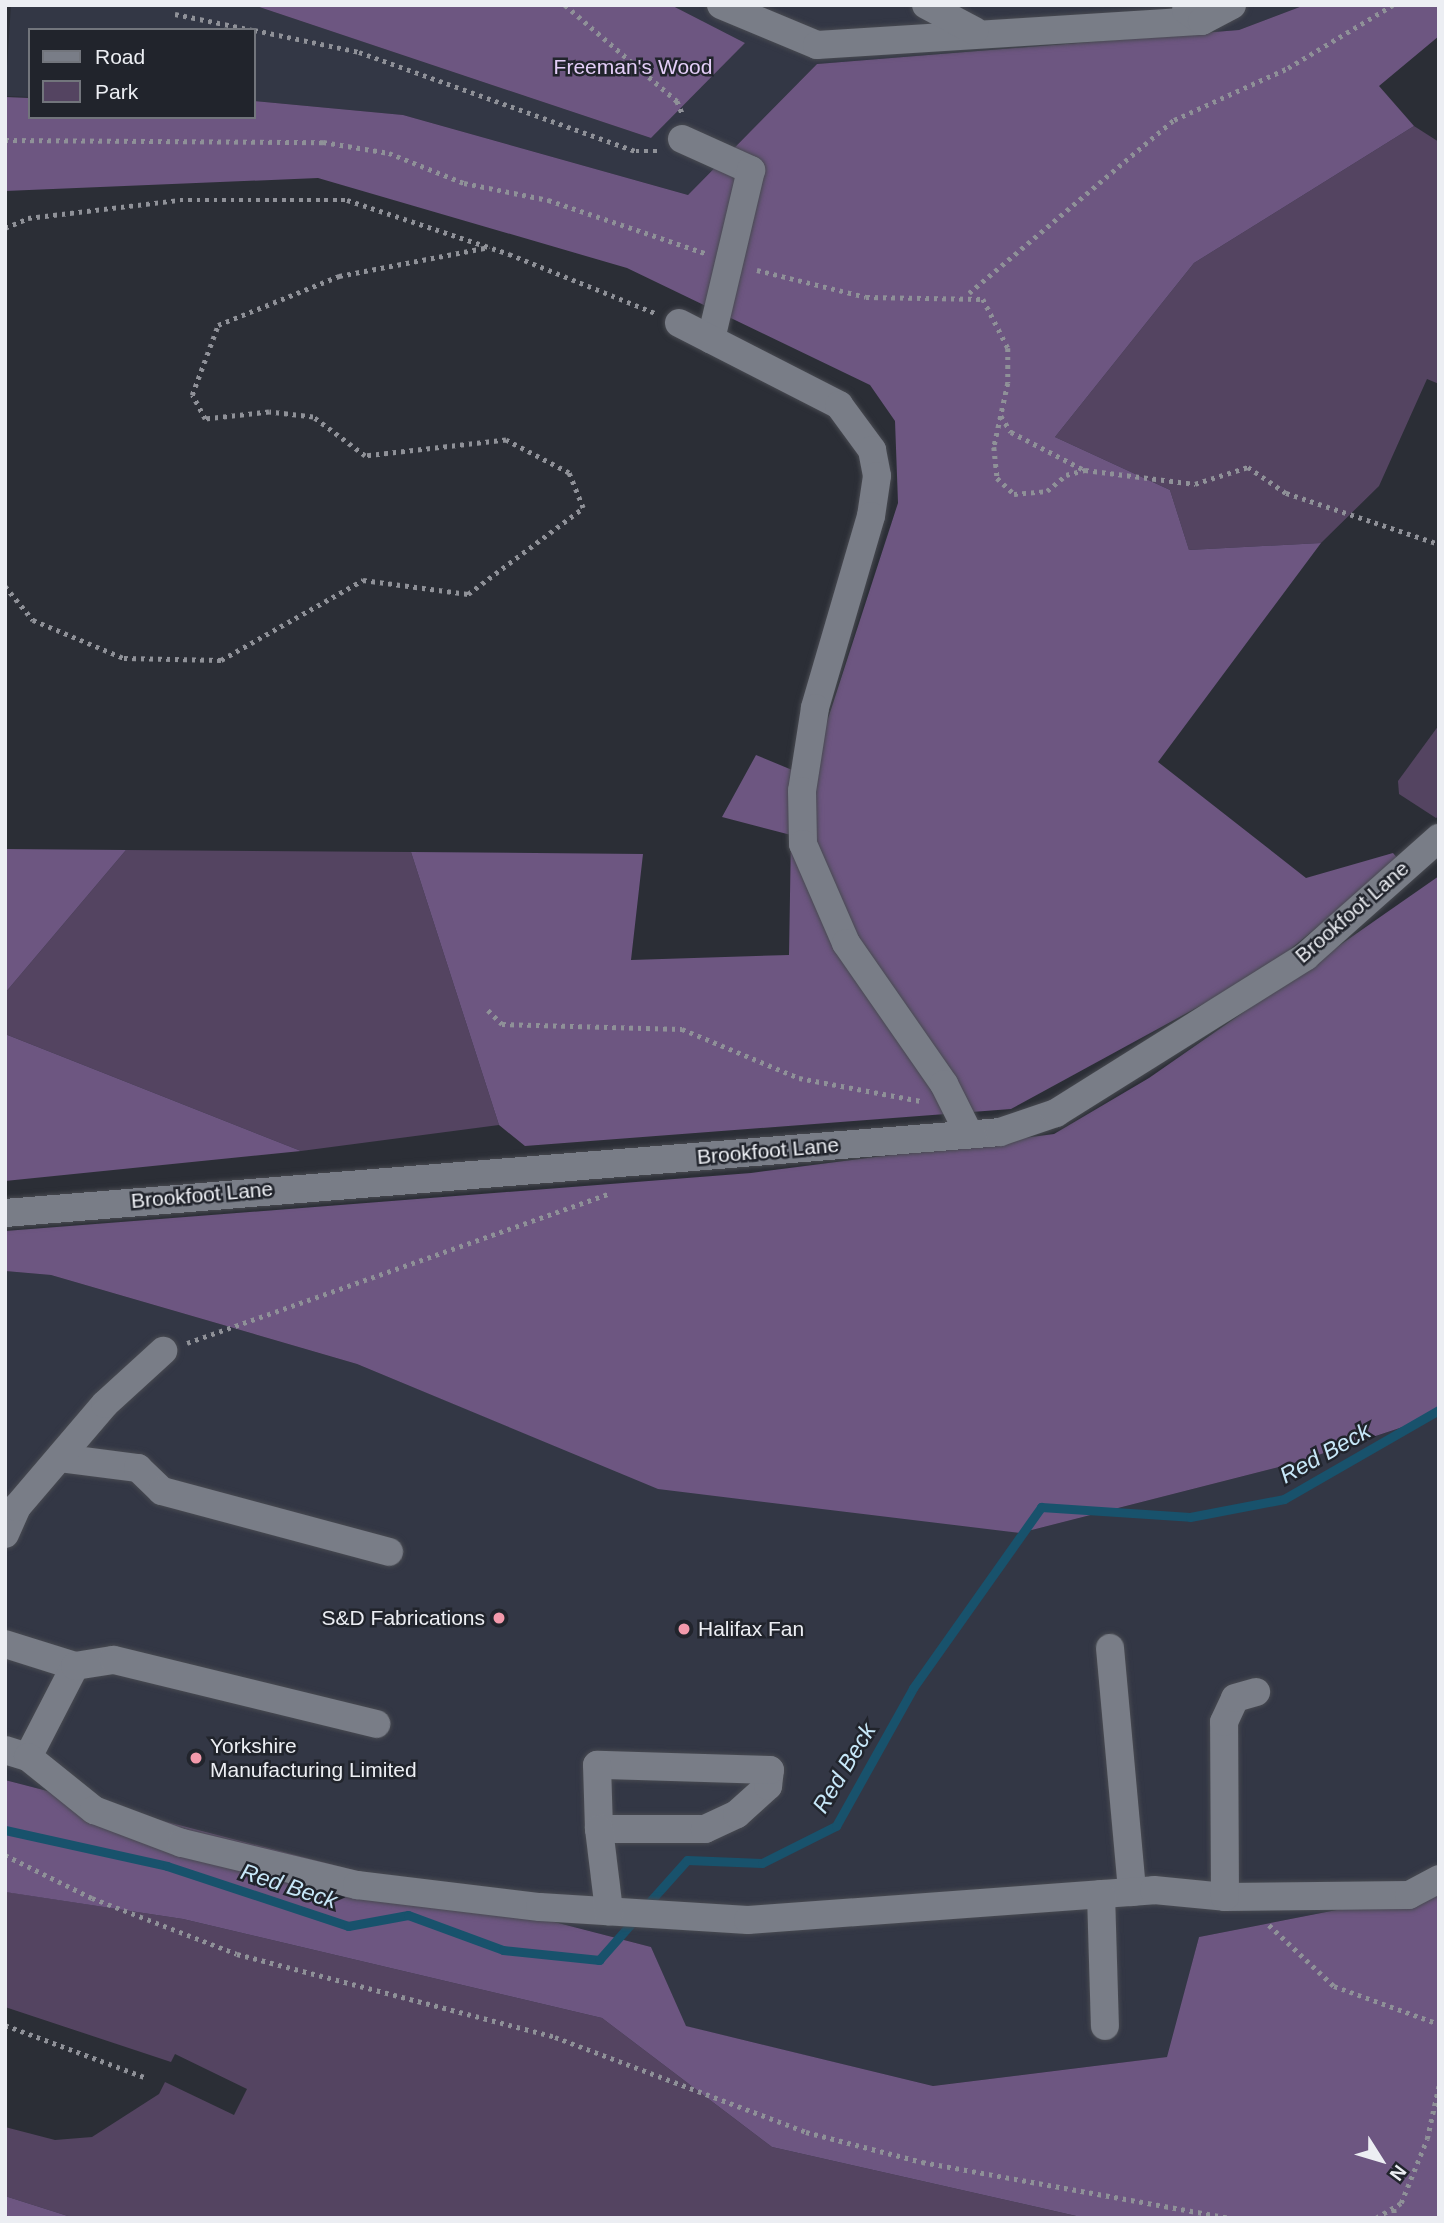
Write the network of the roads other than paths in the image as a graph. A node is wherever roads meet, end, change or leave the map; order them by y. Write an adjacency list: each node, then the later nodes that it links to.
1 (721, 5): 6 (street)
2 (926, 5): 6 (street)
3 (1178, 5): 5 (street)
4 (1232, 5): 5 (street)
5 (1202, 21): 6 (street)
6 (975, 32)
7 (682, 139): 9 (street)
8 (679, 323): 9 (street)
9 (711, 339): 11 (street)
10 (1439, 838): 11 (street, Brookfoot Lane)
11 (969, 1134): 12 (street, Brookfoot Lane)
12 (5, 1213)
13 (163, 1351): 14 (street)
14 (60, 1458): 15 (street); 16 (street)
15 (5, 1534)
16 (389, 1552)
17 (5, 1644): 19 (street)
18 (1110, 1648): 25 (street)
19 (75, 1666): 21 (street); 22 (street)
20 (1256, 1692): 27 (street)
21 (376, 1724)
22 (17, 1754): 28 (street)
23 (599, 1829): 23 (street); 28 (street)
24 (1439, 1879): 27 (street)
25 (1132, 1892): 26 (street); 27 (street)
26 (1101, 1894): 28 (street); 29 (street)
27 (1225, 1897)
28 (614, 1912)
29 (1105, 2026)

